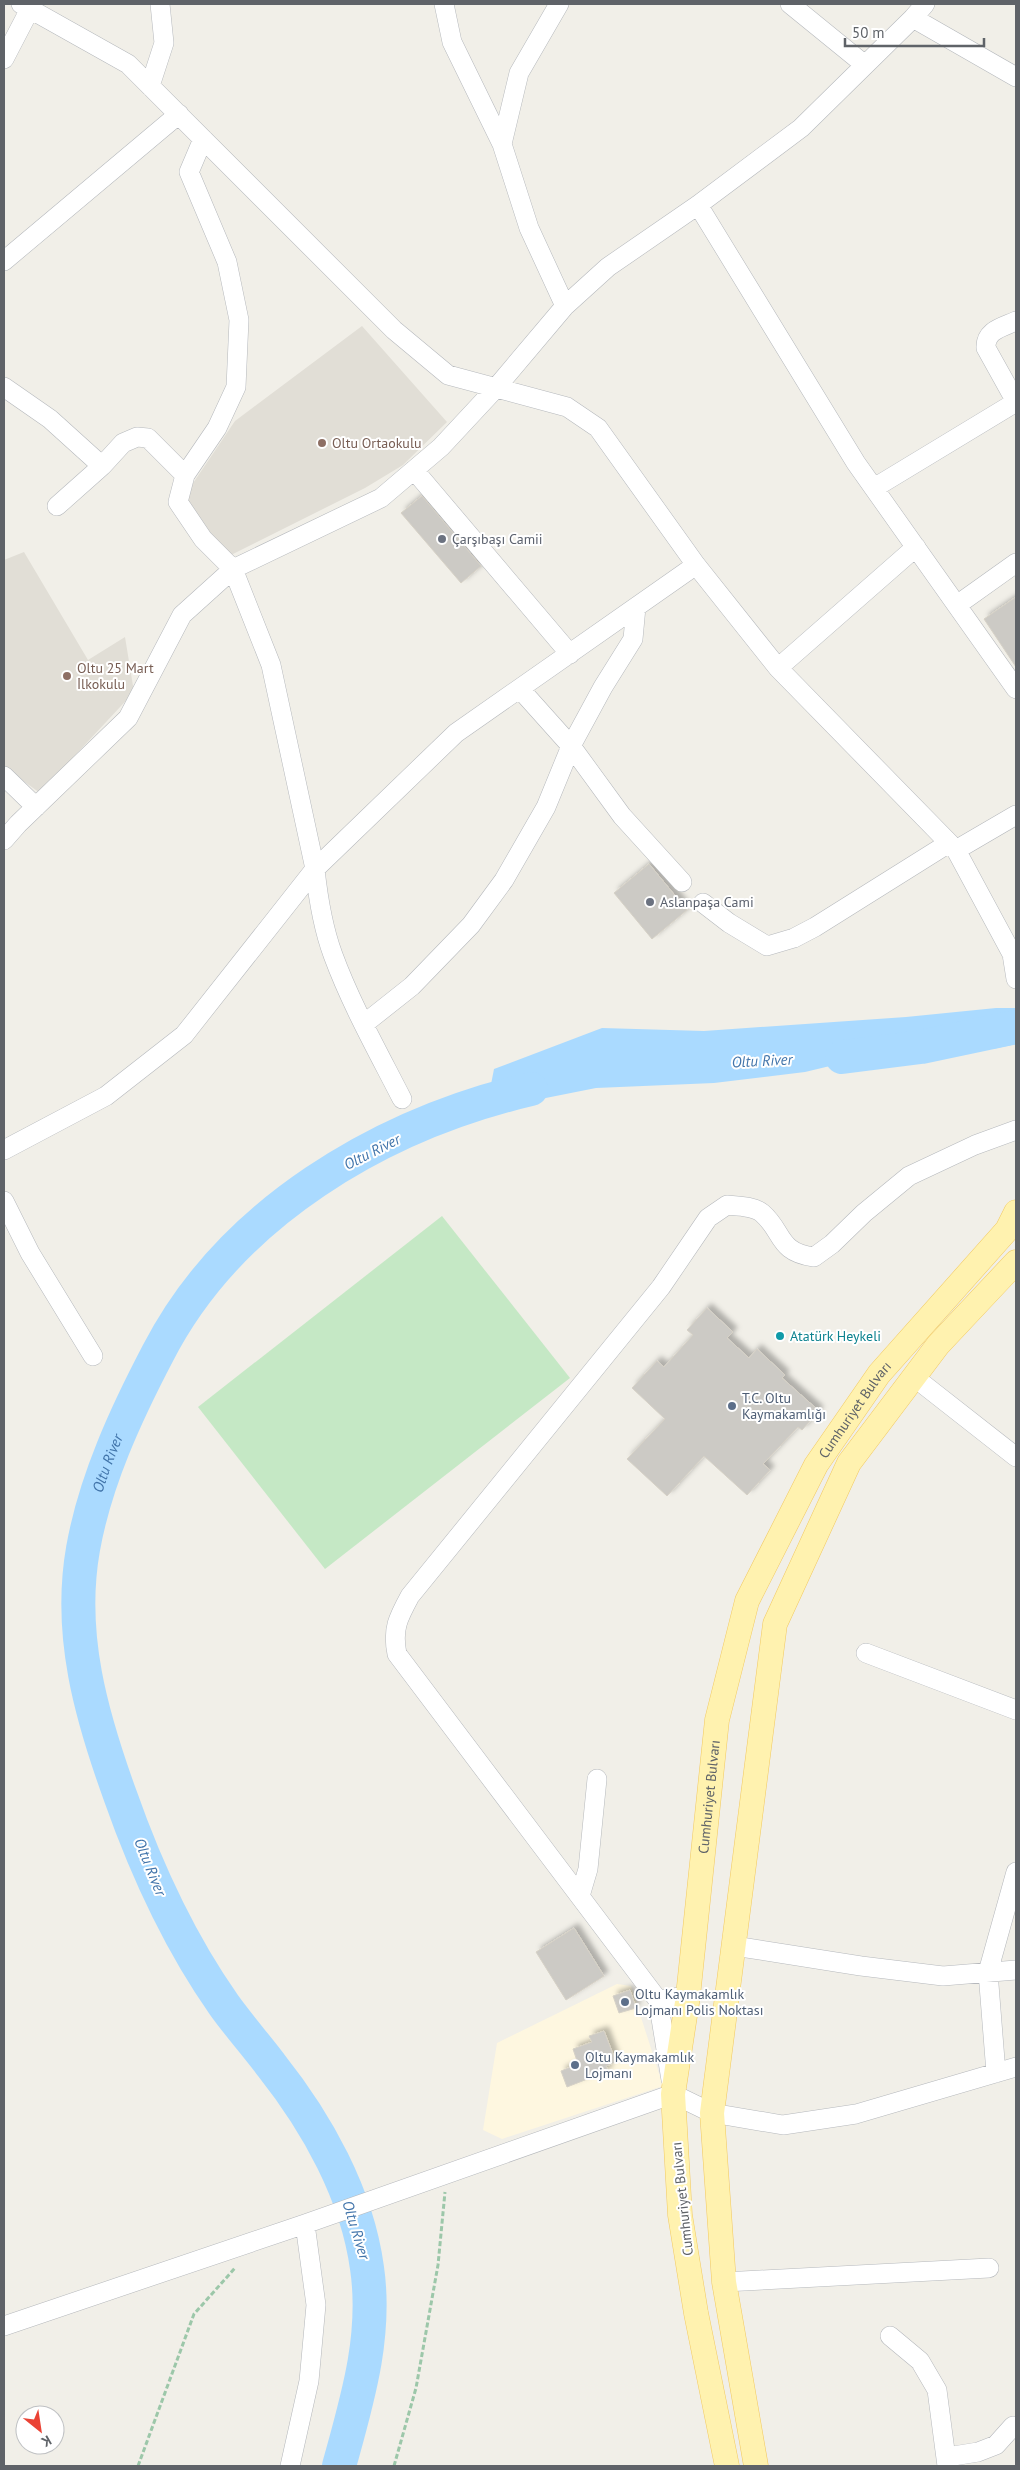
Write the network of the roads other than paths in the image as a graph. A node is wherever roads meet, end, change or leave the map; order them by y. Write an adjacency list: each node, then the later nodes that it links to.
1 (160, 4): 11 (street)
2 (444, 4): 14 (street)
3 (559, 4): 14 (street)
4 (790, 4): 9 (street)
5 (925, 4): 7 (street)
6 (26, 6): 8 (street); 11 (street)
7 (913, 18): 9 (street); 10 (street)
8 (4, 59)
9 (865, 65): 15 (street)
10 (1016, 77)
11 (150, 86): 12 (street)
12 (179, 114): 13 (street); 16 (street)
13 (203, 138): 20 (street); 24 (street)
14 (502, 144): 17 (street)
15 (698, 205): 17 (street); 25 (street)
16 (4, 261)
17 (565, 306): 20 (street)
18 (1016, 321): 21 (street)
19 (4, 387): 22 (street)
20 (496, 389): 23 (street); 29 (street)
21 (1014, 407): 25 (street)
22 (102, 466): 24 (street); 26 (street)
23 (414, 470): 30 (street); 33 (street)
24 (185, 475): 30 (street)
25 (874, 488): 27 (street)
26 (57, 506)
27 (916, 547): 31 (street); 34 (street)
28 (1016, 564): 31 (street)
29 (696, 565): 32 (street); 34 (street)
30 (233, 569): 39 (street); 43 (street)
31 (957, 605): 36 (street)
32 (636, 608): 33 (street); 37 (street)
33 (570, 654): 35 (street)
34 (778, 668): 42 (street)
35 (520, 689): 37 (street); 43 (street)
36 (1016, 689)
37 (571, 746): 44 (street); 47 (street)
38 (4, 776): 39 (street)
39 (36, 806): 41 (street)
40 (1016, 815): 42 (street)
41 (4, 840)
42 (953, 846): 45 (street); 46 (street)
43 (315, 869): 47 (street); 50 (street)
44 (682, 882)
45 (702, 903)
46 (1016, 979)
47 (364, 1024): 48 (street)
48 (402, 1099)
49 (1016, 1130): 61 (street)
50 (4, 1150)
51 (4, 1201): 54 (street)
52 (1016, 1212): 65 (main road, Cumhuriyet Bulvarı)
53 (1016, 1262): 55 (main road, Cumhuriyet Bulvarı)
54 (93, 1356)
55 (914, 1377): 56 (street); 62 (main road, Cumhuriyet Bulvarı)
56 (1016, 1456)
57 (866, 1653): 58 (street)
58 (1016, 1710)
59 (597, 1779): 61 (street)
60 (1016, 1872): 64 (street)
61 (580, 1896): 66 (street)
62 (734, 1946): 64 (street); 70 (main road, Cumhuriyet Bulvarı)
63 (1016, 1970): 64 (street)
64 (988, 1972): 68 (street)
65 (688, 1996): 66 (street); 69 (main road, Cumhuriyet Bulvarı)
66 (658, 2000): 69 (street)
67 (1016, 2067): 68 (street)
68 (996, 2073): 70 (street)
69 (673, 2094): 70 (street); 71 (street); 79 (main road, Cumhuriyet Bulvarı)
70 (712, 2113): 73 (main road, Cumhuriyet Bulvarı)
71 (305, 2224): 74 (street); 78 (street)
72 (989, 2268): 73 (street)
73 (724, 2282): 80 (main road, Cumhuriyet Bulvarı)
74 (4, 2326)
75 (890, 2336): 77 (street)
76 (1013, 2426): 77 (street)
77 (947, 2461)
78 (290, 2466)
79 (726, 2466)
80 (756, 2466)

